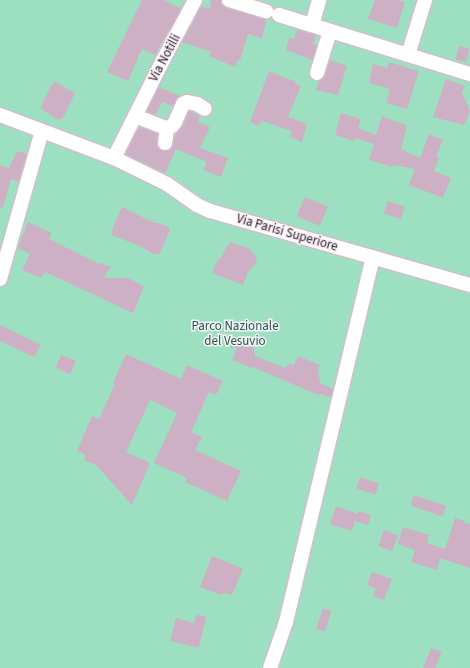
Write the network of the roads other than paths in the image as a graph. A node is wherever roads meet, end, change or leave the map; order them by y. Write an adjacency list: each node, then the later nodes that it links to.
1 (195, 0): 12 (street, Via Notilli)
2 (228, 0): 5 (street)
3 (319, 0): 5 (street)
4 (425, 0): 7 (street)
5 (312, 25): 6 (street)
6 (330, 31): 7 (street); 8 (street)
7 (408, 55): 9 (street)
8 (317, 73)
9 (470, 74)
10 (205, 109): 13 (street)
11 (0, 115): 14 (street, Via Parisi Superiore)
12 (135, 116): 13 (street); 16 (street, Via Notilli)
13 (167, 128): 15 (street)
14 (42, 131): 16 (street, Via Parisi Superiore); 18 (street)
15 (165, 143)
16 (114, 158): 17 (street, Via Parisi Superiore)
17 (373, 257): 19 (street, Via Parisi Superiore); 20 (street)
18 (0, 279)
19 (470, 285)
20 (270, 668)

